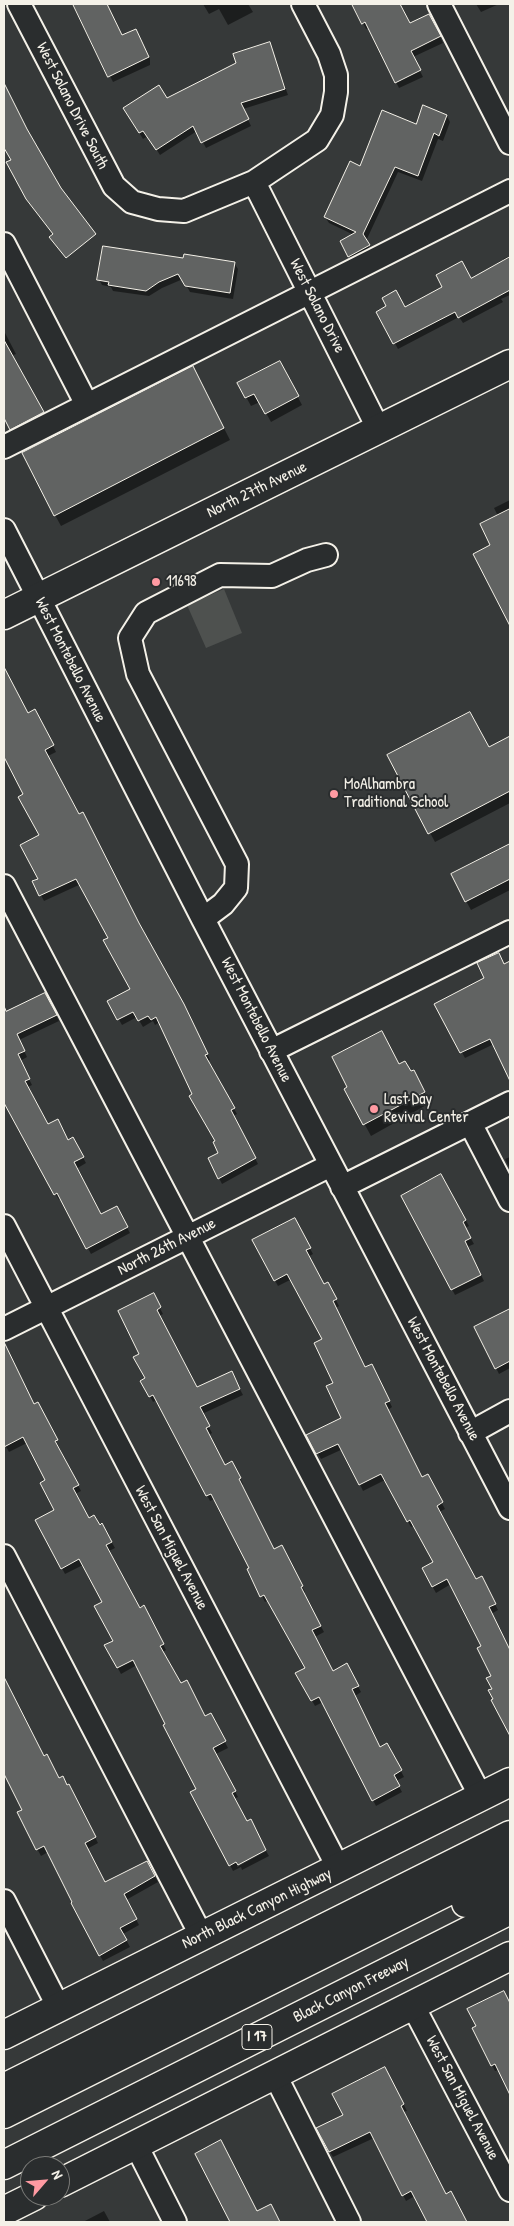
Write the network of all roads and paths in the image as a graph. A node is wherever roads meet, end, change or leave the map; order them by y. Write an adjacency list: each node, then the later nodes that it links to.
1 (19, 4): 5 (street, West Solano Drive South)
2 (303, 4): 5 (street)
3 (439, 4): 4 (street)
4 (510, 143)
5 (254, 182): 8 (street, West Solano Drive)
6 (510, 191): 8 (street)
7 (4, 244): 10 (street)
8 (310, 293): 10 (street); 11 (street, West Solano Drive)
9 (510, 364): 11 (main road, North 27th Avenue)
10 (87, 405): 12 (street)
11 (379, 430): 15 (main road, North 27th Avenue)
12 (4, 447)
13 (4, 530): 15 (street, West Montebello Avenue)
14 (326, 555): 18 (street)
15 (38, 598): 16 (main road, North 27th Avenue); 18 (street, West Montebello Avenue)
16 (4, 615)
17 (4, 886): 27 (street)
18 (203, 919): 20 (street, West Montebello Avenue)
19 (510, 932): 20 (street)
20 (272, 1051): 23 (street, West Montebello Avenue)
21 (510, 1103): 22 (street)
22 (470, 1123): 24 (street); 25 (street)
23 (331, 1165): 24 (street, West Montebello Avenue); 27 (street, North 26th Avenue)
24 (342, 1187): 31 (street, West Montebello Avenue)
25 (510, 1200)
26 (4, 1226): 28 (street, West San Miguel Avenue)
27 (187, 1237): 28 (street, North 26th Avenue); 35 (street)
28 (46, 1308): 29 (street, North 26th Avenue); 38 (street, West San Miguel Avenue)
29 (4, 1329)
30 (510, 1412): 31 (street)
31 (470, 1433): 32 (street, West Montebello Avenue)
32 (510, 1508)
33 (4, 1556): 42 (street)
34 (510, 1782): 35 (main road, North Black Canyon Highway)
35 (481, 1796): 38 (main road, North Black Canyon Highway)
36 (510, 1835): 48 (main road)
37 (510, 1860): 49 (main road)
38 (340, 1869): 42 (main road, North Black Canyon Highway)
39 (510, 1881): 50 (main road)
40 (4, 1901): 45 (street)
41 (510, 1910): 52 (main road, Black Canyon Freeway / I 17)
42 (202, 1937): 45 (main road, North Black Canyon Highway)
43 (510, 1956): 44 (main road)
44 (413, 2006): 47 (main road); 54 (street, West San Miguel Avenue)
45 (59, 2008): 46 (main road, North Black Canyon Highway)
46 (4, 2035)
47 (275, 2075): 51 (main road); 60 (street)
48 (4, 2088)
49 (4, 2114)
50 (4, 2135)
51 (136, 2145): 53 (main road); 59 (street)
52 (4, 2165)
53 (70, 2178)
54 (510, 2190)
55 (20, 2203): 56 (main road)
56 (4, 2211)
57 (4, 2217): 58 (street)
58 (6, 2222)
59 (175, 2222)
60 (349, 2222)

